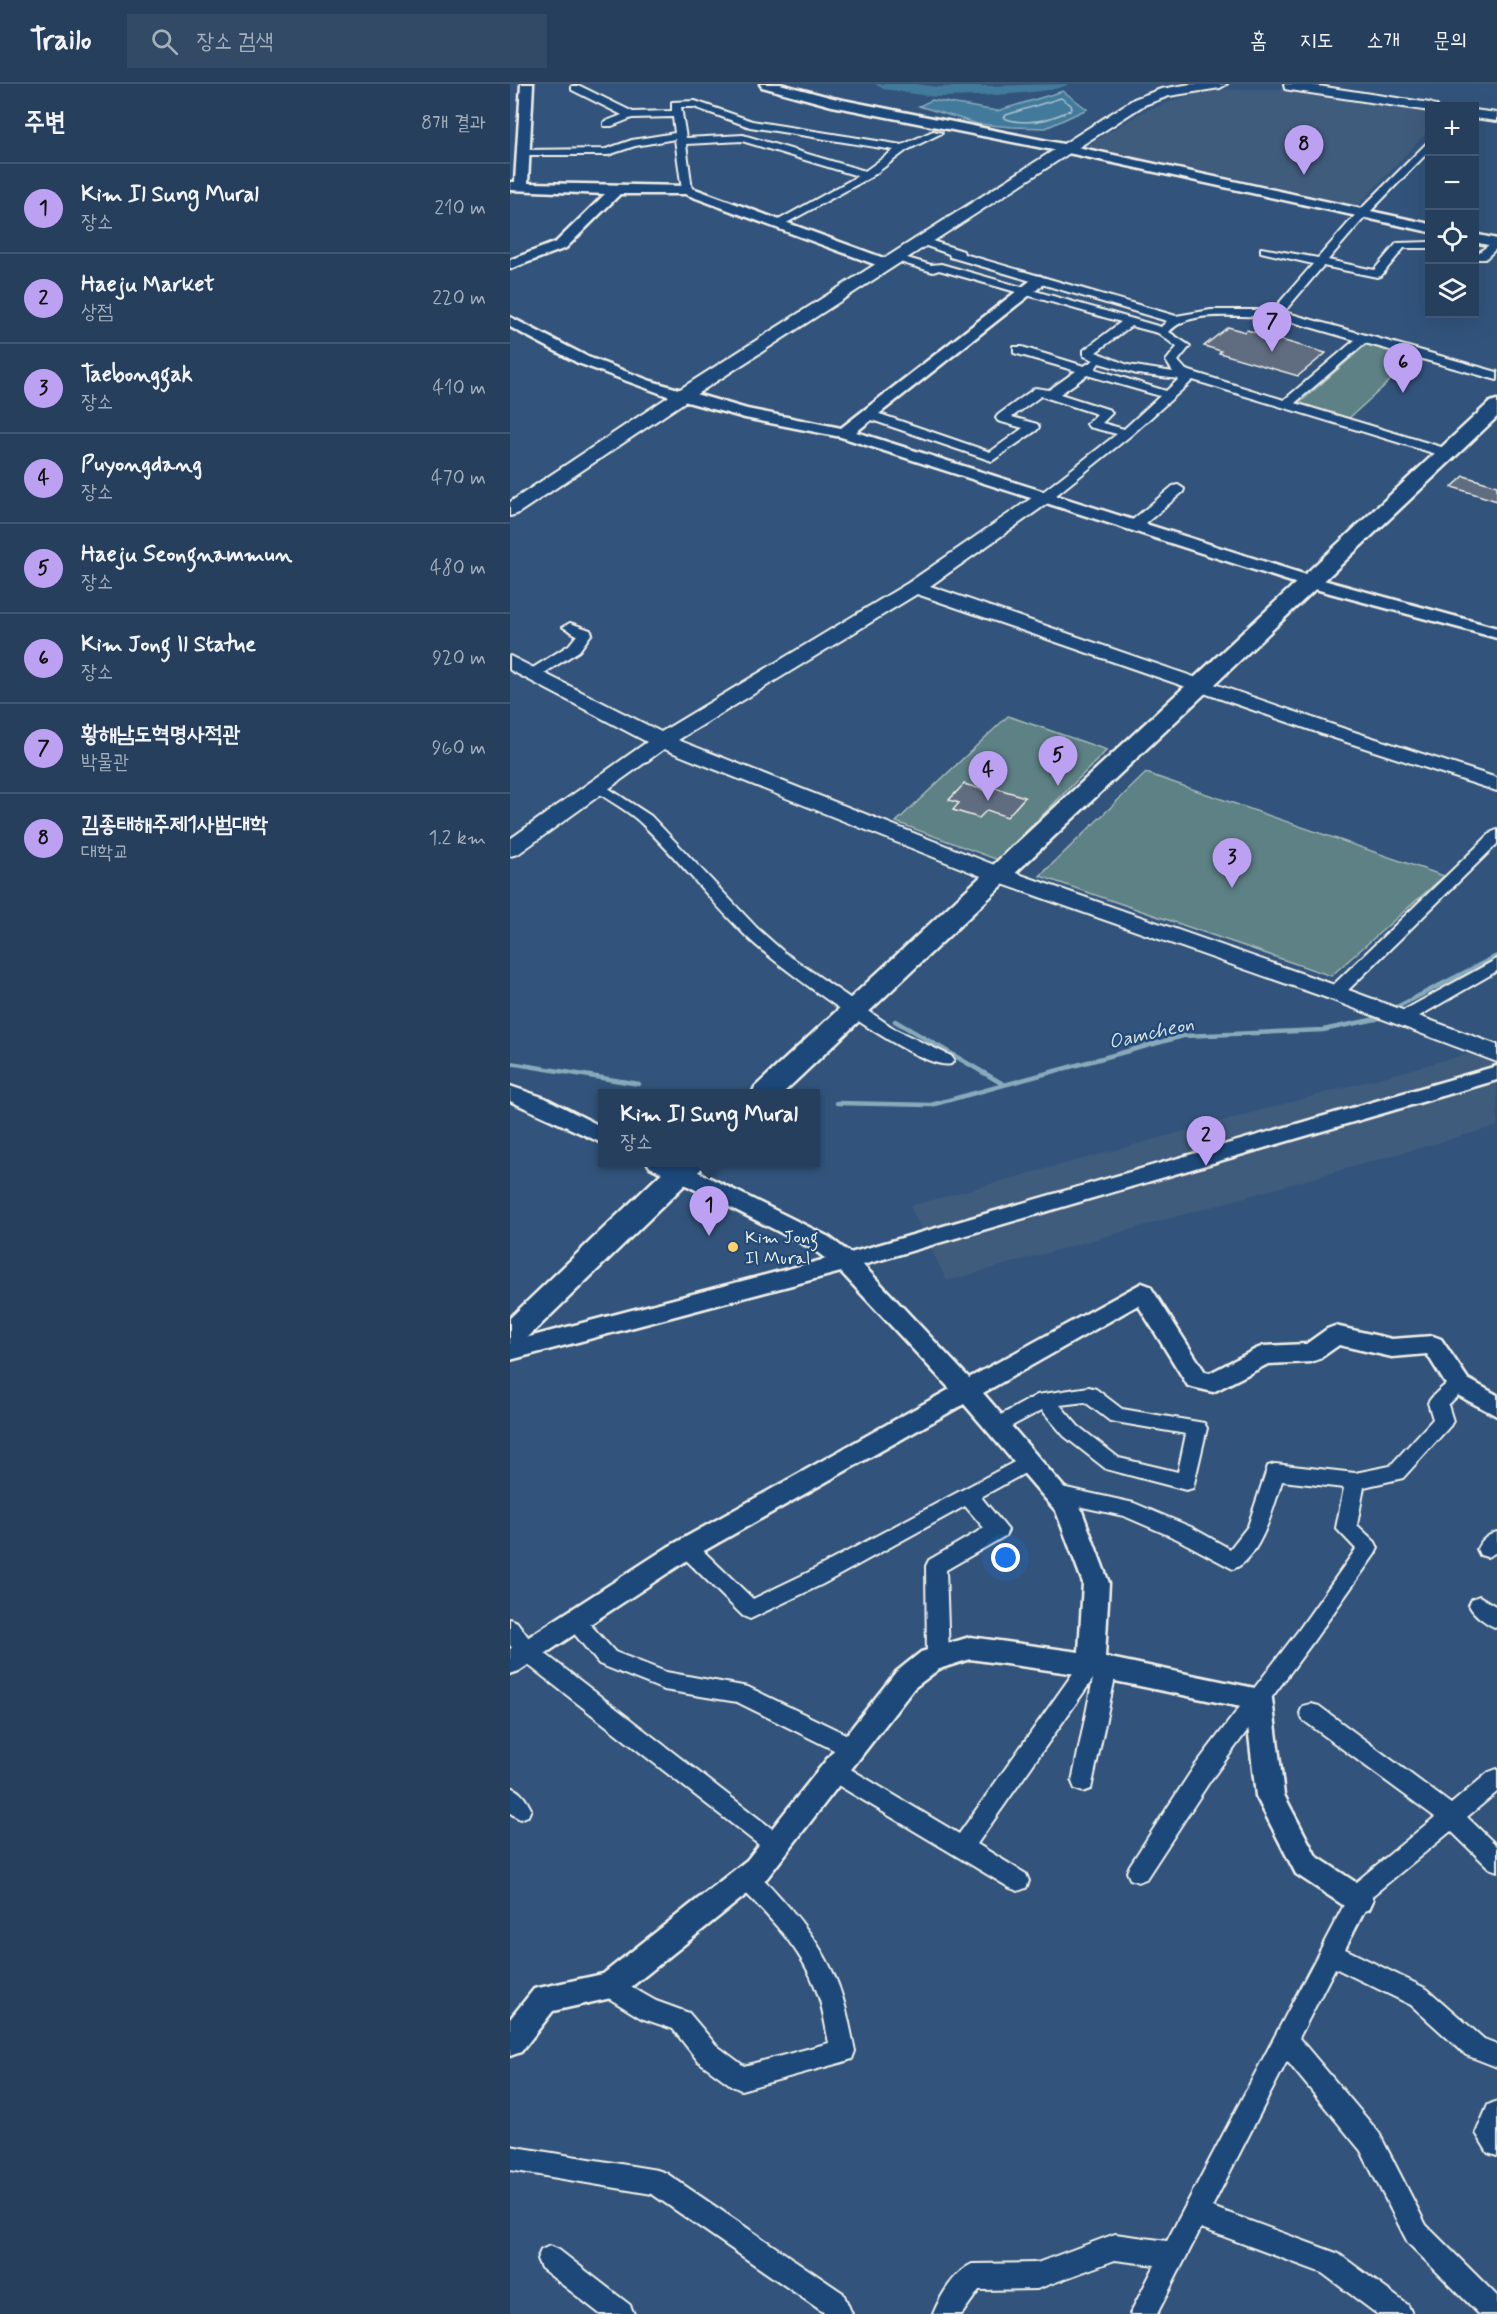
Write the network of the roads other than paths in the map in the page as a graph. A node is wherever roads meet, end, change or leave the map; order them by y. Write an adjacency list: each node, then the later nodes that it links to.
1 (527, 84): 17 (street)
2 (766, 84): 16 (street)
3 (1220, 84): 16 (main road)
4 (1286, 84): 6 (main road)
5 (576, 88): 8 (street)
6 (1425, 106)
7 (677, 114): 8 (street); 13 (street); 14 (street)
8 (631, 115): 11 (street)
9 (1479, 115): 10 (main road)
10 (1497, 117)
11 (608, 124)
12 (937, 133): 14 (street)
13 (680, 139): 17 (street); 18 (street); 21 (street)
14 (903, 148): 18 (street)
15 (1425, 148): 22 (street)
16 (1068, 149): 22 (street); 26 (main road)
17 (523, 153): 19 (street)
18 (867, 175): 23 (street)
19 (515, 187): 20 (street)
20 (616, 190): 21 (street); 33 (street)
21 (687, 190): 23 (street)
22 (1362, 214): 24 (street); 32 (street)
23 (779, 224): 31 (street)
24 (1425, 227)
25 (1479, 239): 27 (street)
26 (922, 241): 31 (main road); 34 (street)
27 (1497, 243): 30 (street)
28 (1425, 245): 32 (street)
29 (1265, 250): 32 (street)
30 (1479, 257)
31 (892, 261): 35 (street); 47 (main road)
32 (1321, 261): 36 (street)
33 (510, 265)
34 (1040, 280): 35 (street); 37 (street)
35 (1025, 291): 39 (street); 51 (street)
36 (1276, 314): 37 (street); 41 (street)
37 (1177, 320): 40 (street)
38 (510, 321): 47 (street)
39 (1130, 321): 40 (street); 43 (street)
40 (1163, 331): 45 (street)
41 (1364, 338): 46 (street); 50 (street)
42 (1018, 350): 44 (street)
43 (1100, 360): 44 (street); 45 (street)
44 (1087, 369): 48 (street); 49 (street)
45 (1190, 376): 49 (street); 50 (street)
46 (1497, 376)
47 (682, 395): 53 (street); 58 (main road)
48 (1051, 395): 51 (street); 54 (street)
49 (1168, 395): 54 (street)
50 (1285, 405): 55 (street)
51 (867, 414): 53 (street)
52 (1493, 415): 55 (main road)
53 (844, 433): 57 (street)
54 (1126, 433): 57 (street)
55 (1447, 453): 60 (main road)
56 (1178, 489): 59 (street)
57 (1045, 497): 59 (street); 61 (main road)
58 (510, 510)
59 (1135, 525): 60 (street)
60 (1310, 582): 63 (street); 66 (main road)
61 (915, 587): 66 (main road); 67 (main road)
62 (570, 627): 65 (street)
63 (1497, 633)
64 (510, 662): 65 (main road)
65 (533, 674): 67 (main road)
66 (1202, 685): 68 (main road); 72 (main road)
67 (663, 741): 69 (main road); 72 (main road)
68 (1497, 785)
69 (599, 787): 71 (main road); 75 (street)
70 (1497, 835): 74 (street)
71 (510, 849)
72 (999, 875): 74 (main road); 75 (main road)
73 (1497, 964): 76 (street)
74 (1335, 993): 76 (main road)
75 (856, 1009): 78 (street); 80 (main road)
76 (1403, 1018): 77 (main road)
77 (1497, 1054)
78 (945, 1060)
79 (1497, 1073): 85 (street)
80 (770, 1089)
81 (510, 1093): 82 (street)
82 (598, 1134)
83 (675, 1167): 86 (main road)
84 (678, 1167): 85 (street)
85 (846, 1262): 87 (street); 89 (street)
86 (510, 1336)
87 (510, 1351)
88 (1459, 1385): 89 (street); 91 (street); 94 (street)
89 (967, 1391): 92 (street); 97 (street)
90 (1044, 1400): 90 (street); 92 (street)
91 (1497, 1407)
92 (997, 1426): 93 (street)
93 (1029, 1462): 95 (street); 96 (street)
94 (1355, 1481): 95 (street); 105 (street)
95 (1057, 1494): 104 (street)
96 (968, 1496): 97 (street); 103 (street)
97 (687, 1548): 100 (street)
98 (1479, 1605): 99 (street)
99 (1497, 1619)
100 (574, 1620): 102 (street); 107 (street)
101 (510, 1628): 102 (street)
102 (518, 1657): 112 (street)
103 (938, 1657): 104 (street); 107 (street)
104 (1098, 1667): 105 (street); 110 (street); 113 (street)
105 (1259, 1700): 115 (street); 118 (street)
106 (1311, 1713): 111 (street)
107 (852, 1748): 108 (street)
108 (834, 1771): 112 (street); 113 (street)
109 (1497, 1779): 111 (street)
110 (1083, 1782)
111 (1452, 1816): 114 (street); 118 (street)
112 (776, 1845): 116 (street)
113 (962, 1847): 117 (street)
114 (1497, 1862)
115 (1138, 1872)
116 (746, 1878): 120 (street); 120 (street)
117 (1018, 1881)
118 (1359, 1900): 119 (street)
119 (1330, 1954): 121 (street); 123 (street)
120 (610, 1986): 122 (street)
121 (1285, 2040): 127 (street); 135 (street)
122 (510, 2042)
123 (1497, 2056)
124 (1497, 2113): 125 (street)
125 (1497, 2144)
126 (510, 2158): 131 (street)
127 (1195, 2213): 128 (street); 134 (street)
128 (1174, 2255): 132 (street); 133 (street)
129 (550, 2259): 130 (street)
130 (621, 2314)
131 (839, 2314)
132 (946, 2314)
133 (1143, 2314)
134 (1399, 2314)
135 (1497, 2314)

